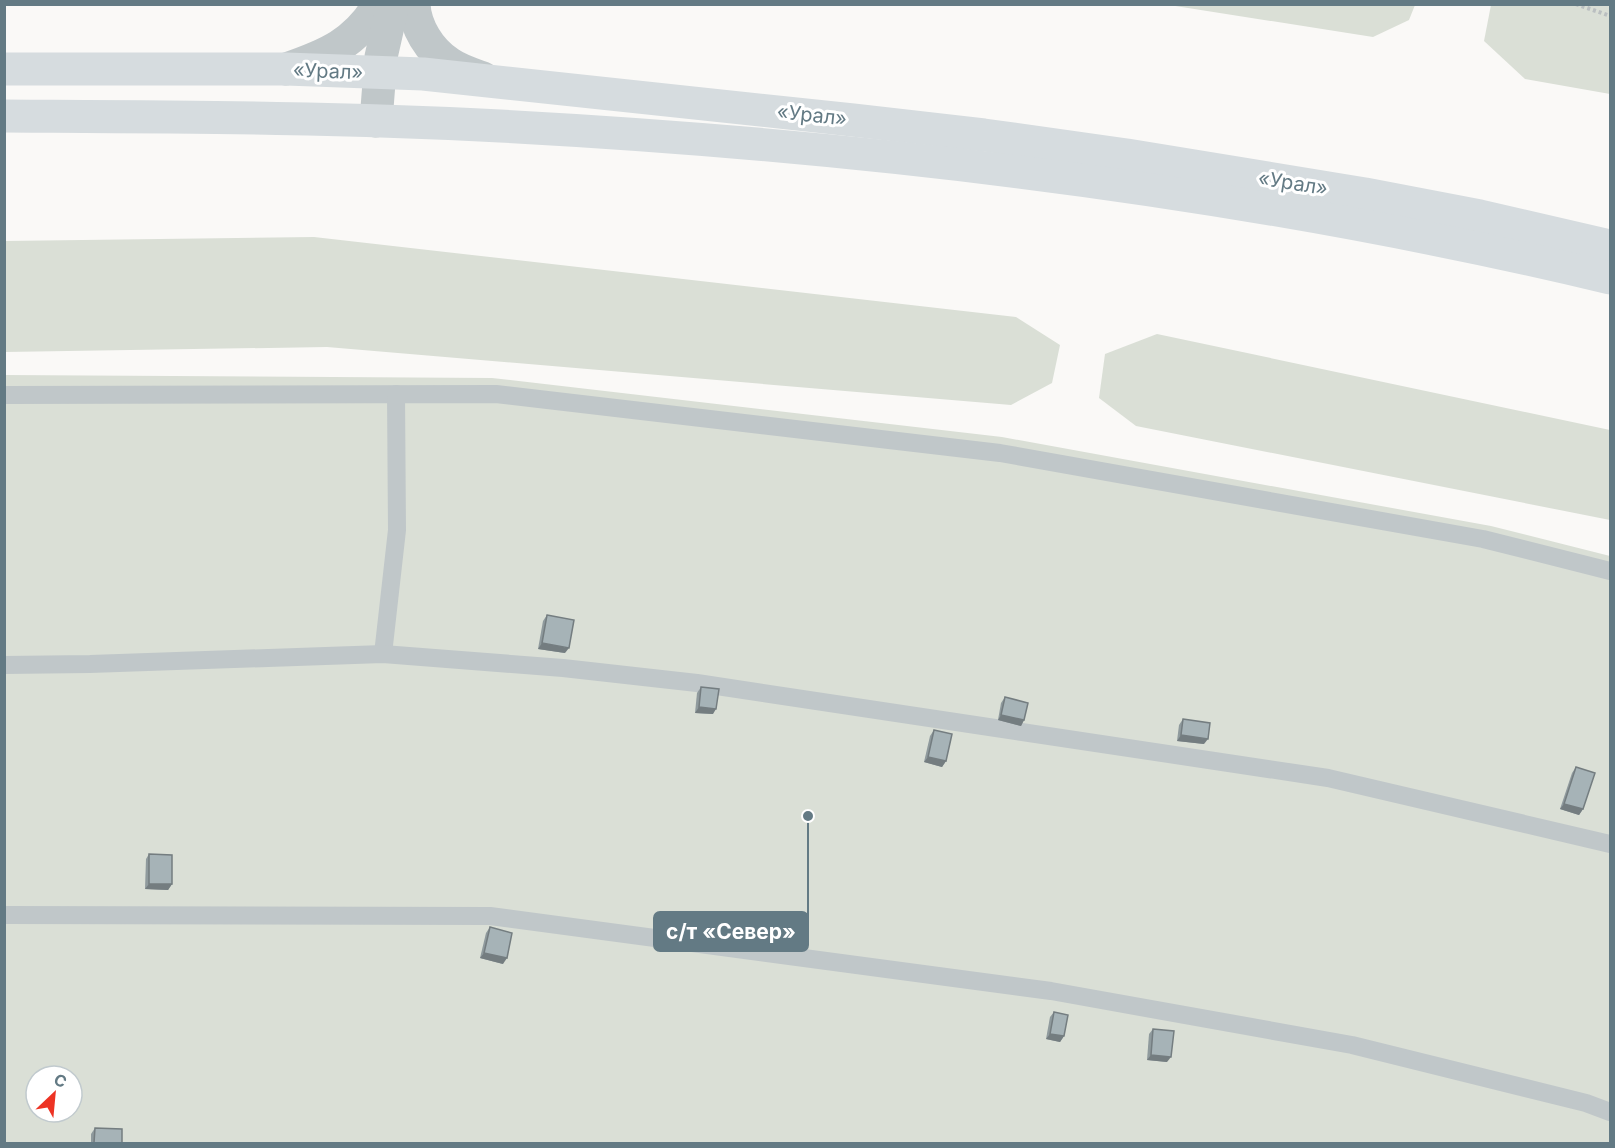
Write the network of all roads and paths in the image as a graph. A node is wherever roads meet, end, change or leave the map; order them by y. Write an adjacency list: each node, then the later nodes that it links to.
1 (379, 4): 7 (street)
2 (393, 4): 8 (street)
3 (414, 4): 9 (street)
4 (1576, 4): 5 (path)
5 (1611, 16)
6 (4, 69): 7 (highway, «Урал»)
7 (286, 69): 8 (highway, «Урал»)
8 (379, 72): 9 (highway, «Урал»); 11 (street)
9 (494, 81): 12 (highway, «Урал»)
10 (4, 116): 11 (highway, «Урал»)
11 (376, 121): 13 (highway, «Урал»)
12 (1611, 246)
13 (1611, 278)
14 (396, 394): 15 (lane); 16 (lane); 17 (lane)
15 (4, 395)
16 (1611, 571)
17 (383, 654): 18 (lane); 19 (lane)
18 (4, 665)
19 (1611, 844)
20 (4, 915): 21 (lane)
21 (1611, 1112)

